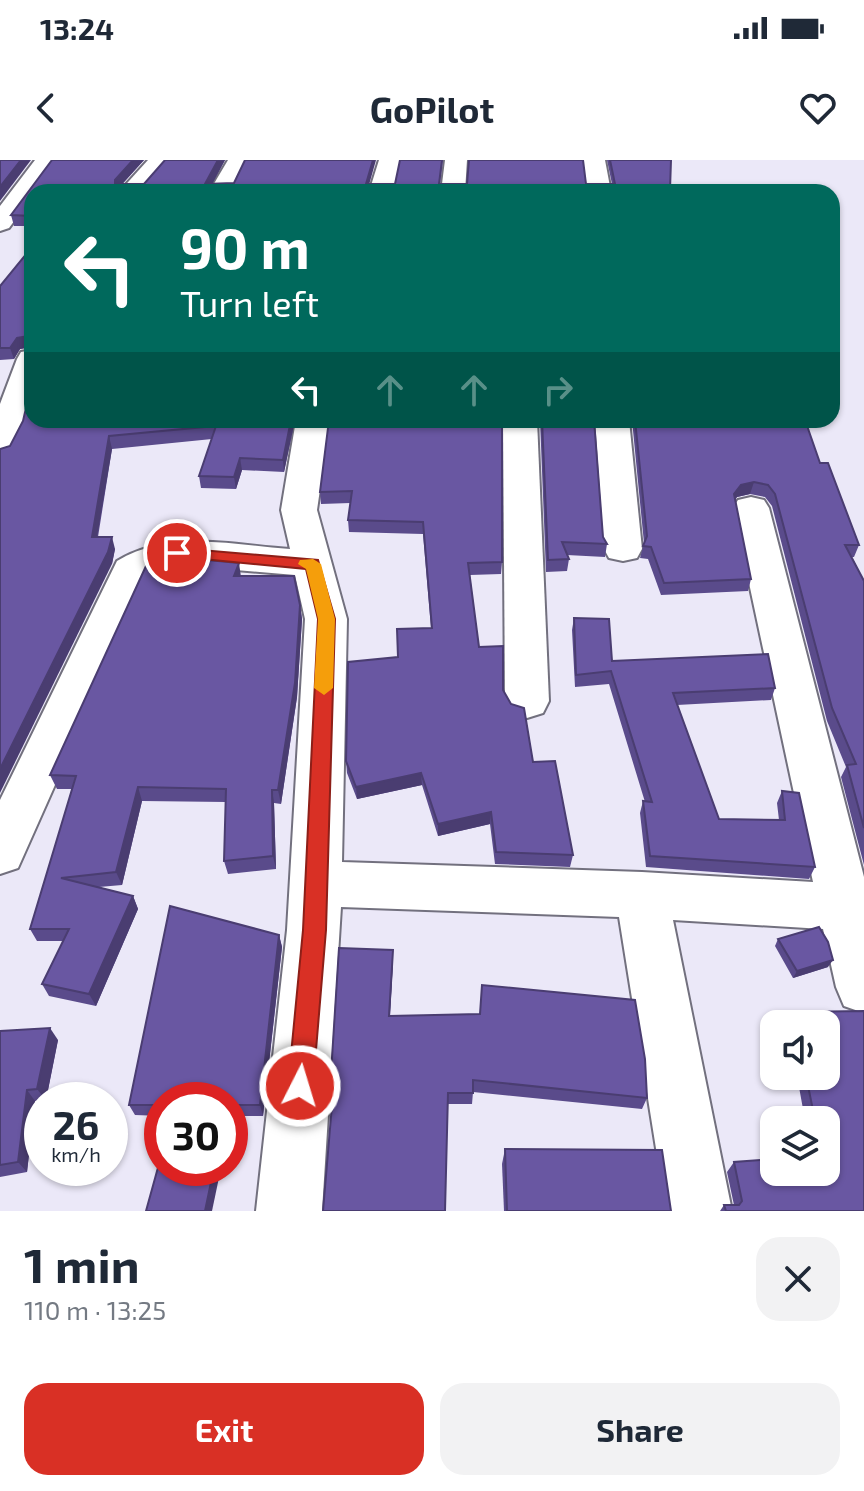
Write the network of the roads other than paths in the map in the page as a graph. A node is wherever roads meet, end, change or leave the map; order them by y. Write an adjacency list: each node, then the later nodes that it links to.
1 (47, 160): 7 (street)
2 (160, 160): 8 (street)
3 (239, 160): 9 (street)
4 (390, 160): 10 (street)
5 (456, 160): 11 (street)
6 (594, 160): 12 (street)
7 (29, 184)
8 (138, 184)
9 (226, 184)
10 (383, 184)
11 (454, 184)
12 (598, 184)
13 (24, 191): 14 (street)
14 (0, 223)
15 (24, 402): 19 (street)
16 (312, 428): 22 (street)
17 (520, 428): 23 (street)
18 (613, 428): 21 (street)
19 (0, 450)
20 (751, 508): 27 (street)
21 (623, 549)
22 (313, 564): 24 (street); 25 (street)
23 (527, 701)
24 (0, 853)
25 (316, 884): 26 (street); 29 (street)
26 (642, 895): 27 (street); 30 (street)
27 (846, 907): 28 (street)
28 (864, 987)
29 (289, 1211)
30 (699, 1211)

